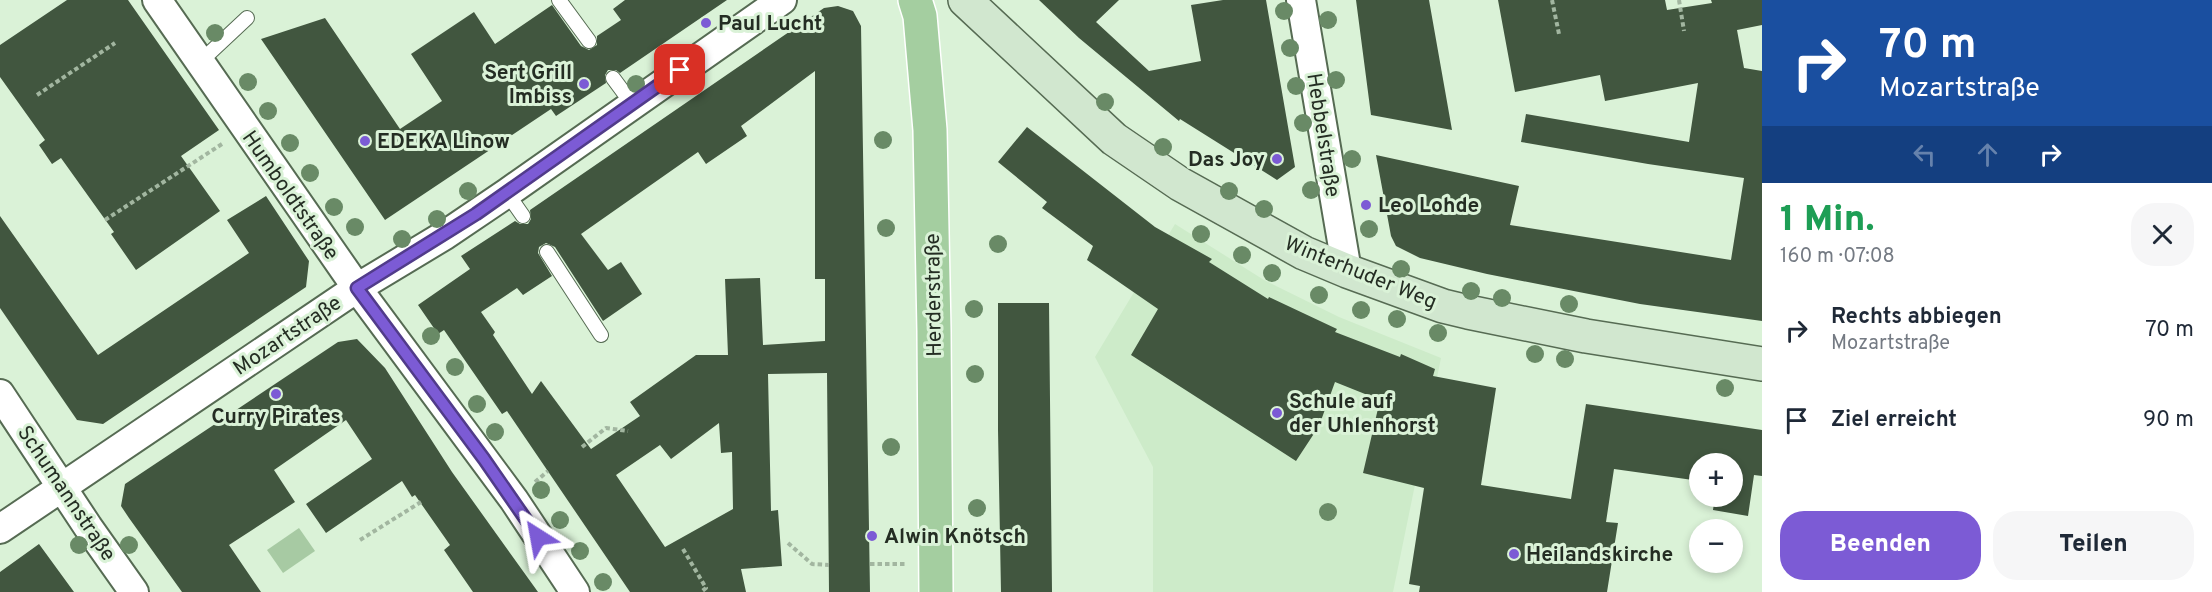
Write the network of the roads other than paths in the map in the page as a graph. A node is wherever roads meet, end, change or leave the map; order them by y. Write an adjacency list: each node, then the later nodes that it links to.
1 (157, 0): 9 (street, Humboldtstraße)
2 (559, 0): 8 (lane)
3 (782, 0): 11 (street, Mozartstraße)
4 (915, 0): 22 (main road, Herderstraße)
5 (966, 0): 13 (street, Winterhuder Weg)
6 (1301, 0): 13 (street, Hebbelstraße)
7 (247, 18): 9 (lane)
8 (589, 41)
9 (200, 62): 14 (street, Humboldtstraße)
10 (613, 78): 11 (lane)
11 (633, 105): 14 (street, Mozartstraße)
12 (547, 252): 15 (lane)
13 (1347, 271): 16 (street, Winterhuder Weg)
14 (357, 288): 18 (street, Mozartstraße); 21 (street, Humboldtstraße)
15 (601, 335)
16 (1762, 364)
17 (0, 394): 18 (street, Schumannstraße)
18 (62, 486): 19 (street, Mozartstraße); 20 (street, Schumannstraße)
19 (0, 529)
20 (134, 592)
21 (575, 592)
22 (936, 592)

